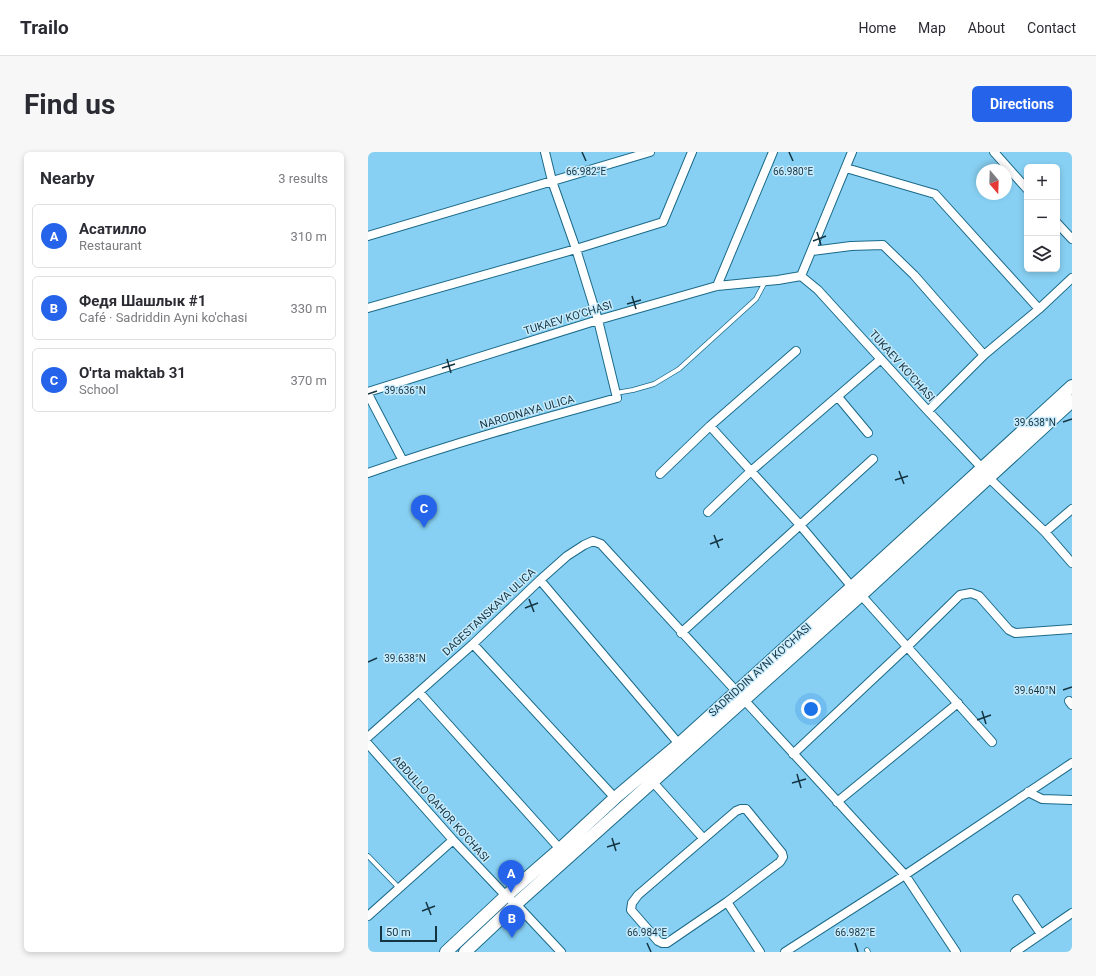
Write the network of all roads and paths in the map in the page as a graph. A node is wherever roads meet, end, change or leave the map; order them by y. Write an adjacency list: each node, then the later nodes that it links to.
1 (545, 152): 8 (street)
2 (650, 152): 8 (street)
3 (692, 152): 13 (street)
4 (773, 152): 18 (street)
5 (852, 152): 7 (street)
6 (994, 152): 9 (street)
7 (846, 168): 14 (street); 20 (street)
8 (552, 181): 11 (street); 13 (street)
9 (1024, 186)
10 (1060, 226): 12 (street)
11 (368, 236)
12 (1072, 239)
13 (576, 249): 19 (street); 21 (street)
14 (812, 251): 15 (street); 23 (street)
15 (801, 276): 17 (street, TUKAEV KO'CHASI); 24 (street, TUKAEV KO'CHASI)
16 (1072, 278): 20 (street)
17 (765, 281): 18 (street, TUKAEV KO'CHASI); 27 (lane)
18 (717, 286): 21 (street, TUKAEV KO'CHASI)
19 (368, 308)
20 (1039, 309): 23 (street)
21 (598, 320): 26 (street, TUKAEV KO'CHASI); 27 (street)
22 (796, 351): 31 (street)
23 (984, 355): 30 (street)
24 (881, 359): 28 (street); 30 (street, TUKAEV KO'CHASI)
25 (1072, 386): 37 (main road, SADRIDDIN AYNI KO'CHASI)
26 (368, 393): 34 (street)
27 (616, 393): 34 (street, NARODNAYA ULICA)
28 (838, 397): 32 (street); 35 (street)
29 (1072, 401): 37 (main road, SADRIDDIN AYNI KO'CHASI)
30 (928, 411): 37 (street, TUKAEV KO'CHASI)
31 (710, 426): 35 (street); 38 (street)
32 (868, 433)
33 (873, 459): 41 (street)
34 (403, 461): 36 (street, NARODNAYA ULICA)
35 (751, 471): 40 (street); 41 (street)
36 (368, 473)
37 (985, 473): 42 (street, TUKAEV KO'CHASI); 45 (main road, SADRIDDIN AYNI KO'CHASI)
38 (660, 474)
39 (1072, 509): 42 (street)
40 (708, 512)
41 (800, 525): 45 (street); 47 (street)
42 (1044, 532): 43 (street, TUKAEV KO'CHASI)
43 (1072, 563)
44 (540, 580): 47 (street, DAGESTANSKAYA ULICA); 48 (street, DAGESTANSKAYA ULICA); 56 (street)
45 (856, 591): 49 (street); 51 (main road, SADRIDDIN AYNI KO'CHASI)
46 (1072, 629): 49 (street)
47 (681, 632): 51 (street)
48 (473, 644): 50 (street, DAGESTANSKAYA ULICA); 61 (street)
49 (907, 647): 52 (street); 57 (street)
50 (419, 692): 53 (street, DAGESTANSKAYA ULICA); 66 (street)
51 (740, 696): 56 (main road, SADRIDDIN AYNI KO'CHASI); 57 (street); 59 (main road, SADRIDDIN AYNI KO'CHASI)
52 (958, 703): 54 (street); 63 (street)
53 (368, 737)
54 (992, 742)
55 (368, 744): 65 (street, ABDULLO QAHOR KO'CHASI)
56 (678, 744): 61 (main road, SADRIDDIN AYNI KO'CHASI)
57 (793, 754): 63 (street)
58 (1072, 763): 60 (street)
59 (652, 781): 64 (street); 73 (main road, SADRIDDIN AYNI KO'CHASI)
60 (1028, 792): 62 (street); 68 (street)
61 (615, 798): 66 (main road, SADRIDDIN AYNI KO'CHASI)
62 (1072, 800)
63 (837, 802): 68 (street)
64 (703, 838): 72 (street); 72 (street)
65 (453, 840): 69 (street); 70 (street, ABDULLO QAHOR KO'CHASI)
66 (560, 849): 70 (main road, SADRIDDIN AYNI KO'CHASI)
67 (368, 856): 69 (lane)
68 (905, 875): 81 (street); 82 (street)
69 (399, 888): 75 (street)
70 (506, 896): 73 (street, ABDULLO QAHOR KO'CHASI); 77 (main road, SADRIDDIN AYNI KO'CHASI)
71 (1017, 899): 76 (street)
72 (727, 902): 80 (street)
73 (516, 904): 78 (main road, SADRIDDIN AYNI KO'CHASI); 79 (street, ABDULLO QAHOR KO'CHASI)
74 (1072, 913): 76 (street)
75 (368, 916)
76 (1041, 934): 83 (street)
77 (446, 952)
78 (465, 952)
79 (561, 952)
80 (760, 952)
81 (785, 952)
82 (956, 952)
83 (1015, 952)

